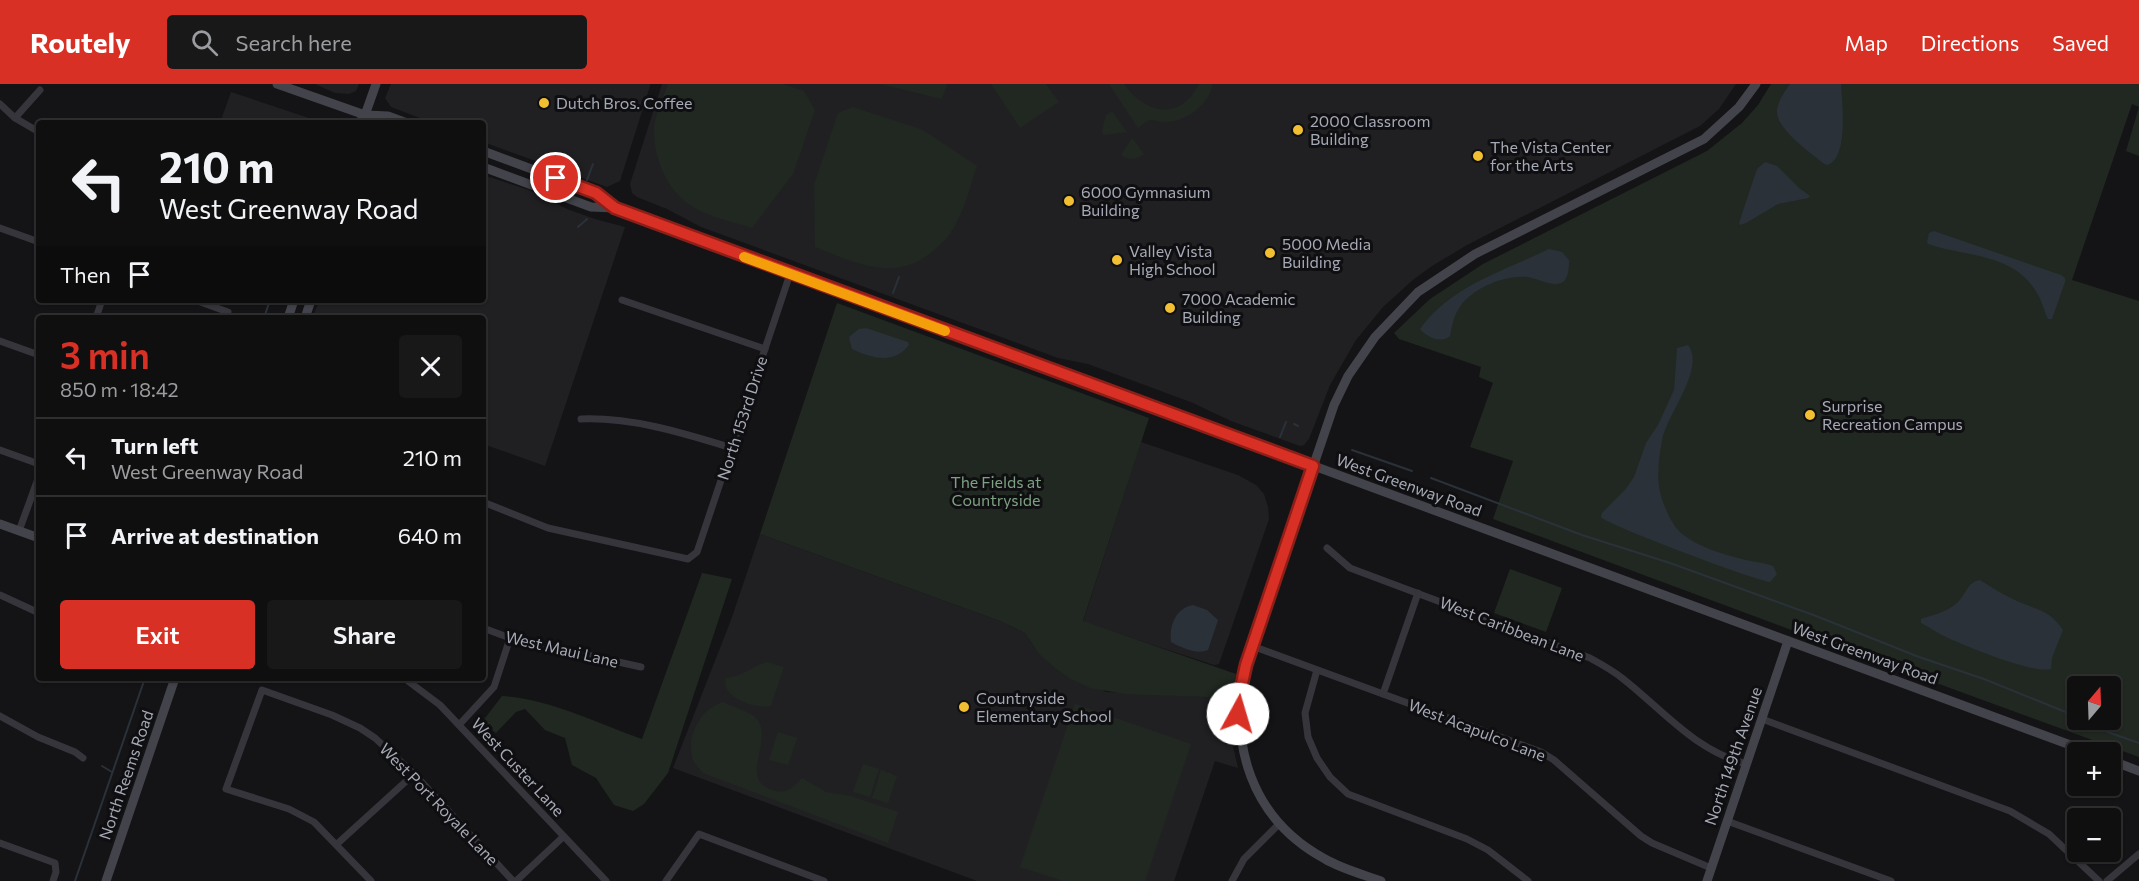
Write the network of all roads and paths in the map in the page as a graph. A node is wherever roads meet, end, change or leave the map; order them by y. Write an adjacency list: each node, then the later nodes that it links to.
1 (277, 84): 7 (main road)
2 (376, 84): 7 (main road)
3 (1756, 84): 26 (main road)
4 (40, 90): 6 (street)
5 (0, 104): 6 (street)
6 (15, 118): 9 (street)
7 (363, 120): 8 (main road)
8 (399, 120)
9 (36, 130)
10 (486, 152): 12 (main road, West Greenway Road)
11 (486, 167): 12 (main road, West Greenway Road)
12 (615, 208): 15 (main road, West Greenway Road)
13 (0, 228): 14 (street)
14 (36, 241)
15 (790, 274): 20 (street, North 153rd Drive); 26 (main road, West Greenway Road)
16 (622, 300): 20 (street)
17 (201, 303): 18 (street)
18 (227, 315)
19 (0, 341): 21 (street)
20 (765, 349): 23 (street, North 153rd Drive)
21 (36, 354)
22 (581, 419): 23 (street)
23 (732, 448): 28 (street, North 153rd Drive)
24 (0, 450): 25 (street)
25 (36, 463)
26 (1313, 466): 38 (main road, West Greenway Road); 39 (main road)
27 (36, 484): 30 (street)
28 (486, 503)
29 (0, 524): 30 (main road)
30 (19, 531): 31 (main road)
31 (36, 537)
32 (1327, 548): 33 (street, West Caribbean Lane)
33 (1418, 593): 44 (street); 50 (street, West Caribbean Lane)
34 (0, 595): 35 (street)
35 (36, 612)
36 (486, 629): 37 (street, West Maui Lane)
37 (510, 638): 40 (street, West Maui Lane); 47 (street)
38 (1788, 641): 46 (main road, North 149th Avenue); 48 (main road, West Greenway Road)
39 (1252, 646): 41 (street, West Acapulco Lane); 55 (main road)
40 (641, 667)
41 (1317, 670): 44 (street, West Acapulco Lane); 70 (street)
42 (174, 681): 62 (main road, North Reems Road)
43 (408, 681): 47 (street, West Custer Lane)
44 (1383, 694): 60 (street, West Acapulco Lane)
45 (0, 716): 49 (street)
46 (1762, 719): 50 (main road, North 149th Avenue); 73 (street)
47 (459, 725): 56 (street, West Custer Lane)
48 (2067, 744)
49 (83, 758)
50 (1746, 764): 54 (main road, North 149th Avenue)
51 (2121, 764): 52 (main road)
52 (2139, 771)
53 (414, 774): 58 (street); 58 (street, West Port Royale Lane); 64 (street, West Port Royale Lane)
54 (1727, 821): 60 (main road, North 149th Avenue); 72 (street)
55 (1280, 824): 68 (street); 69 (main road)
56 (563, 837): 64 (street); 65 (street, West Custer Lane)
57 (0, 843): 61 (street)
58 (337, 844): 63 (street)
59 (2139, 854): 74 (street)
60 (1711, 868): 71 (main road, North 149th Avenue)
61 (53, 881)
62 (106, 881)
63 (371, 881)
64 (515, 881)
65 (606, 881)
66 (666, 881): 67 (street)
67 (824, 881)
68 (1232, 881)
69 (1381, 881)
70 (1528, 881)
71 (1707, 881)
72 (1891, 881)
73 (2099, 881)
74 (2108, 881)

